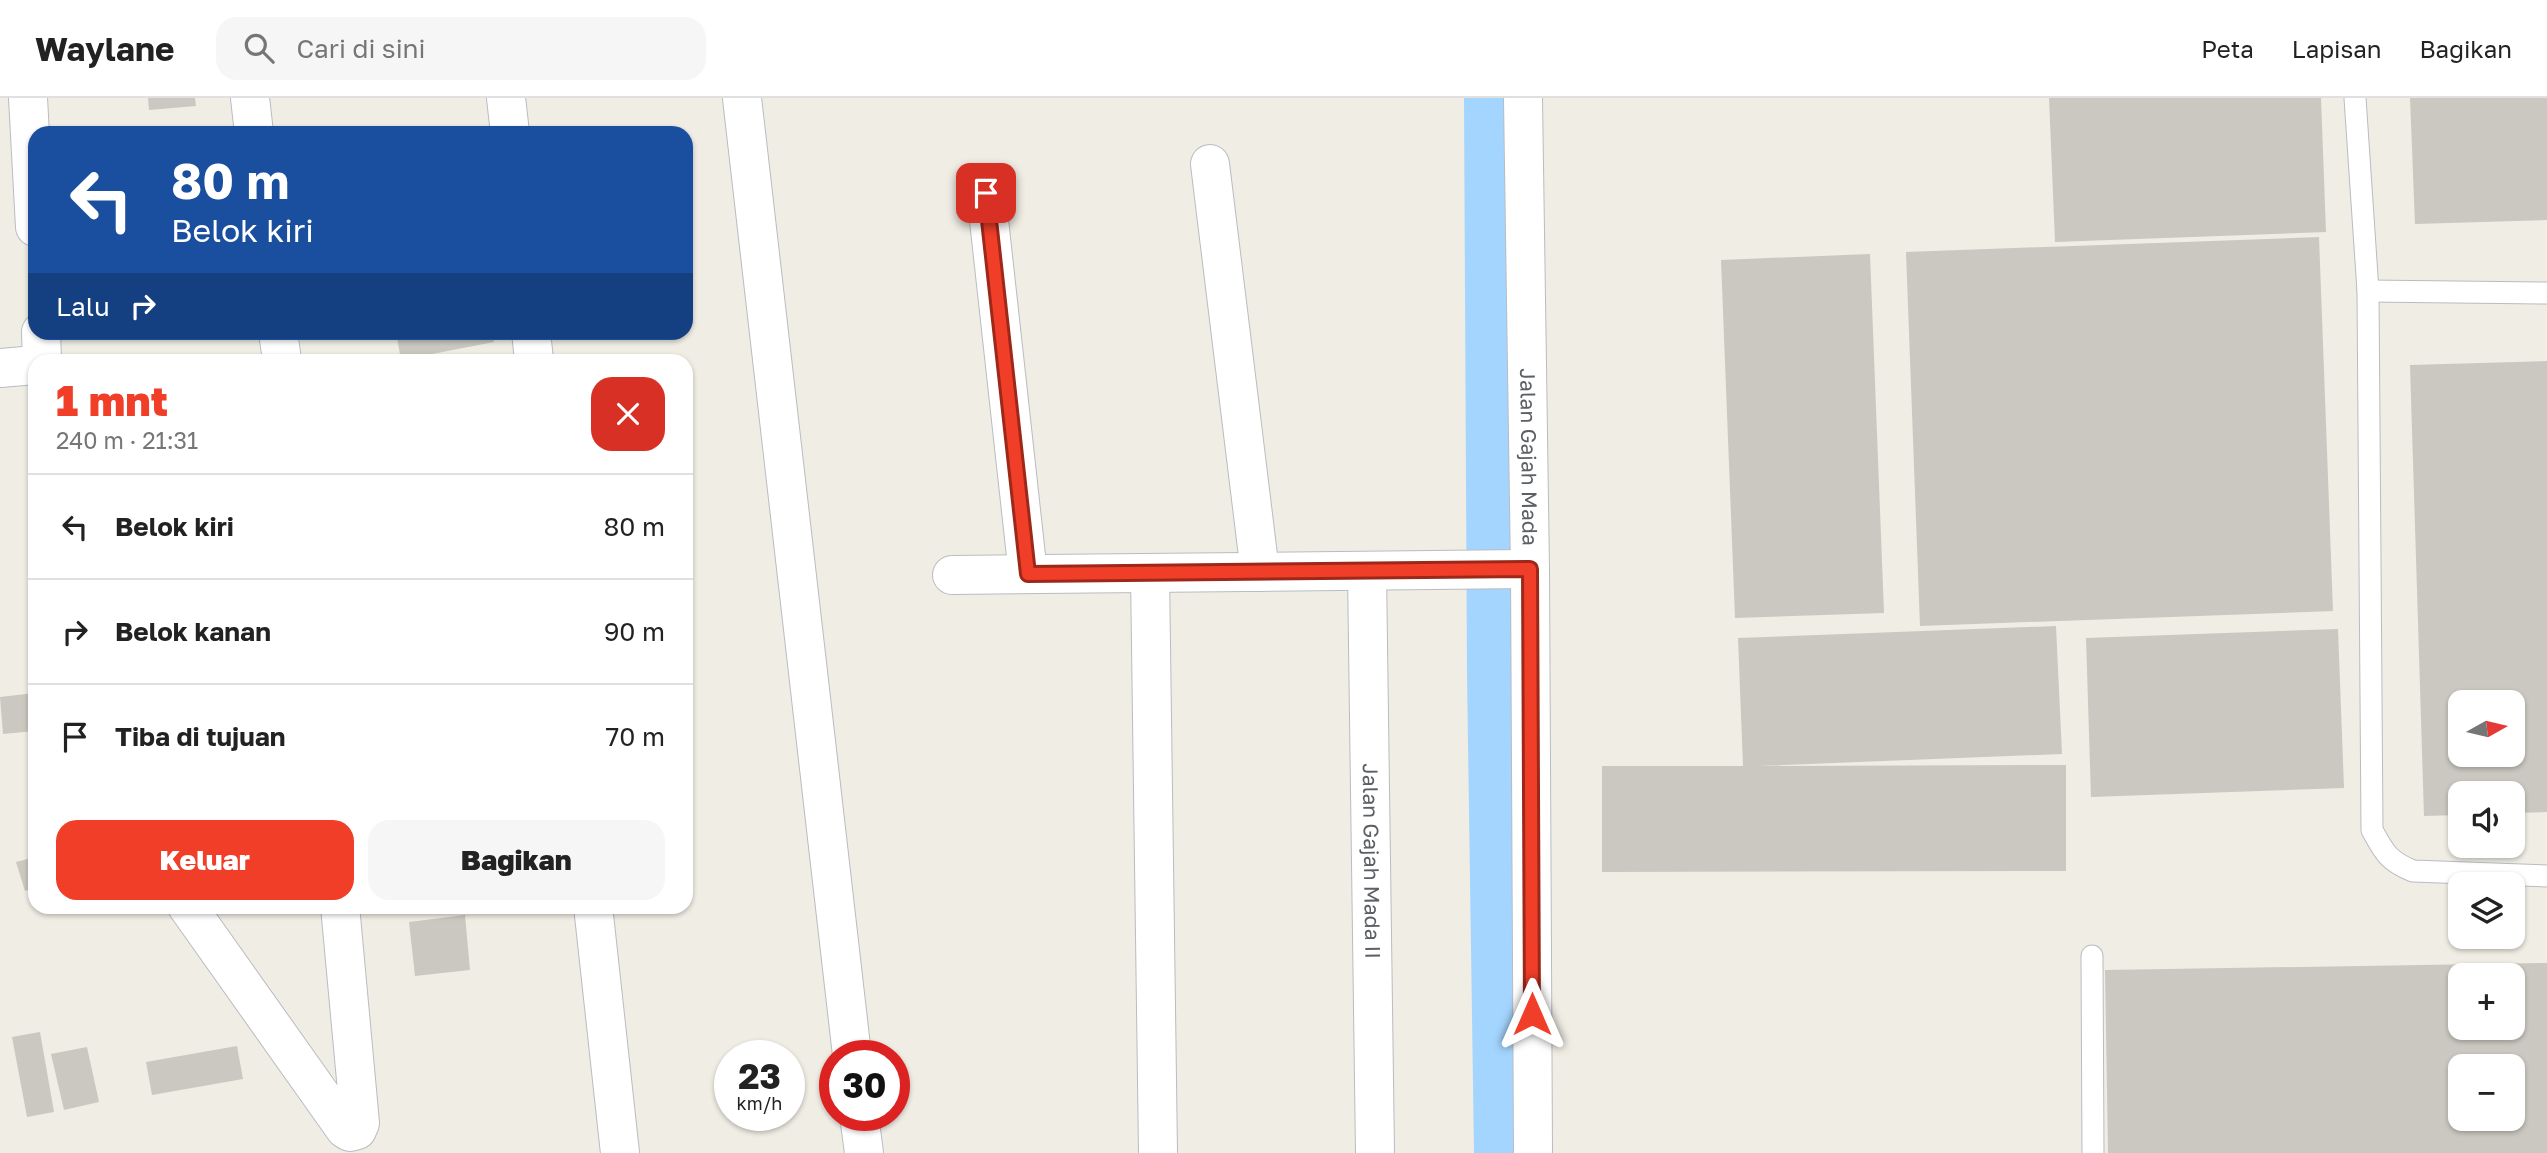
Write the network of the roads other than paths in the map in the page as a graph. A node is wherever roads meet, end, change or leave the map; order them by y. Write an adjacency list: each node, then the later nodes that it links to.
1 (28, 98): 7 (street)
2 (250, 98): 8 (street)
3 (506, 98): 9 (street)
4 (741, 98): 27 (street)
5 (1523, 98): 16 (street, Jalan Gajah Mada)
6 (2355, 98): 12 (lane)
7 (30, 126)
8 (253, 126)
9 (509, 126)
10 (1210, 164): 18 (street)
11 (986, 193): 20 (street)
12 (2368, 291): 13 (lane); 22 (lane)
13 (2547, 293)
14 (28, 366): 15 (street)
15 (0, 368)
16 (1519, 570): 17 (street); 33 (street, Jalan Gajah Mada)
17 (1367, 571): 18 (street); 32 (street, Jalan Gajah Mada II)
18 (1260, 572): 19 (street)
19 (1150, 573): 20 (street); 31 (street)
20 (1028, 574): 21 (street)
21 (952, 575)
22 (2547, 876)
23 (193, 914): 24 (street)
24 (341, 914)
25 (594, 914): 29 (street)
26 (2092, 956): 34 (lane)
27 (850, 1040)
28 (861, 1131): 30 (street)
29 (620, 1153)
30 (864, 1153)
31 (1158, 1153)
32 (1375, 1153)
33 (1533, 1153)
34 (2093, 1153)

